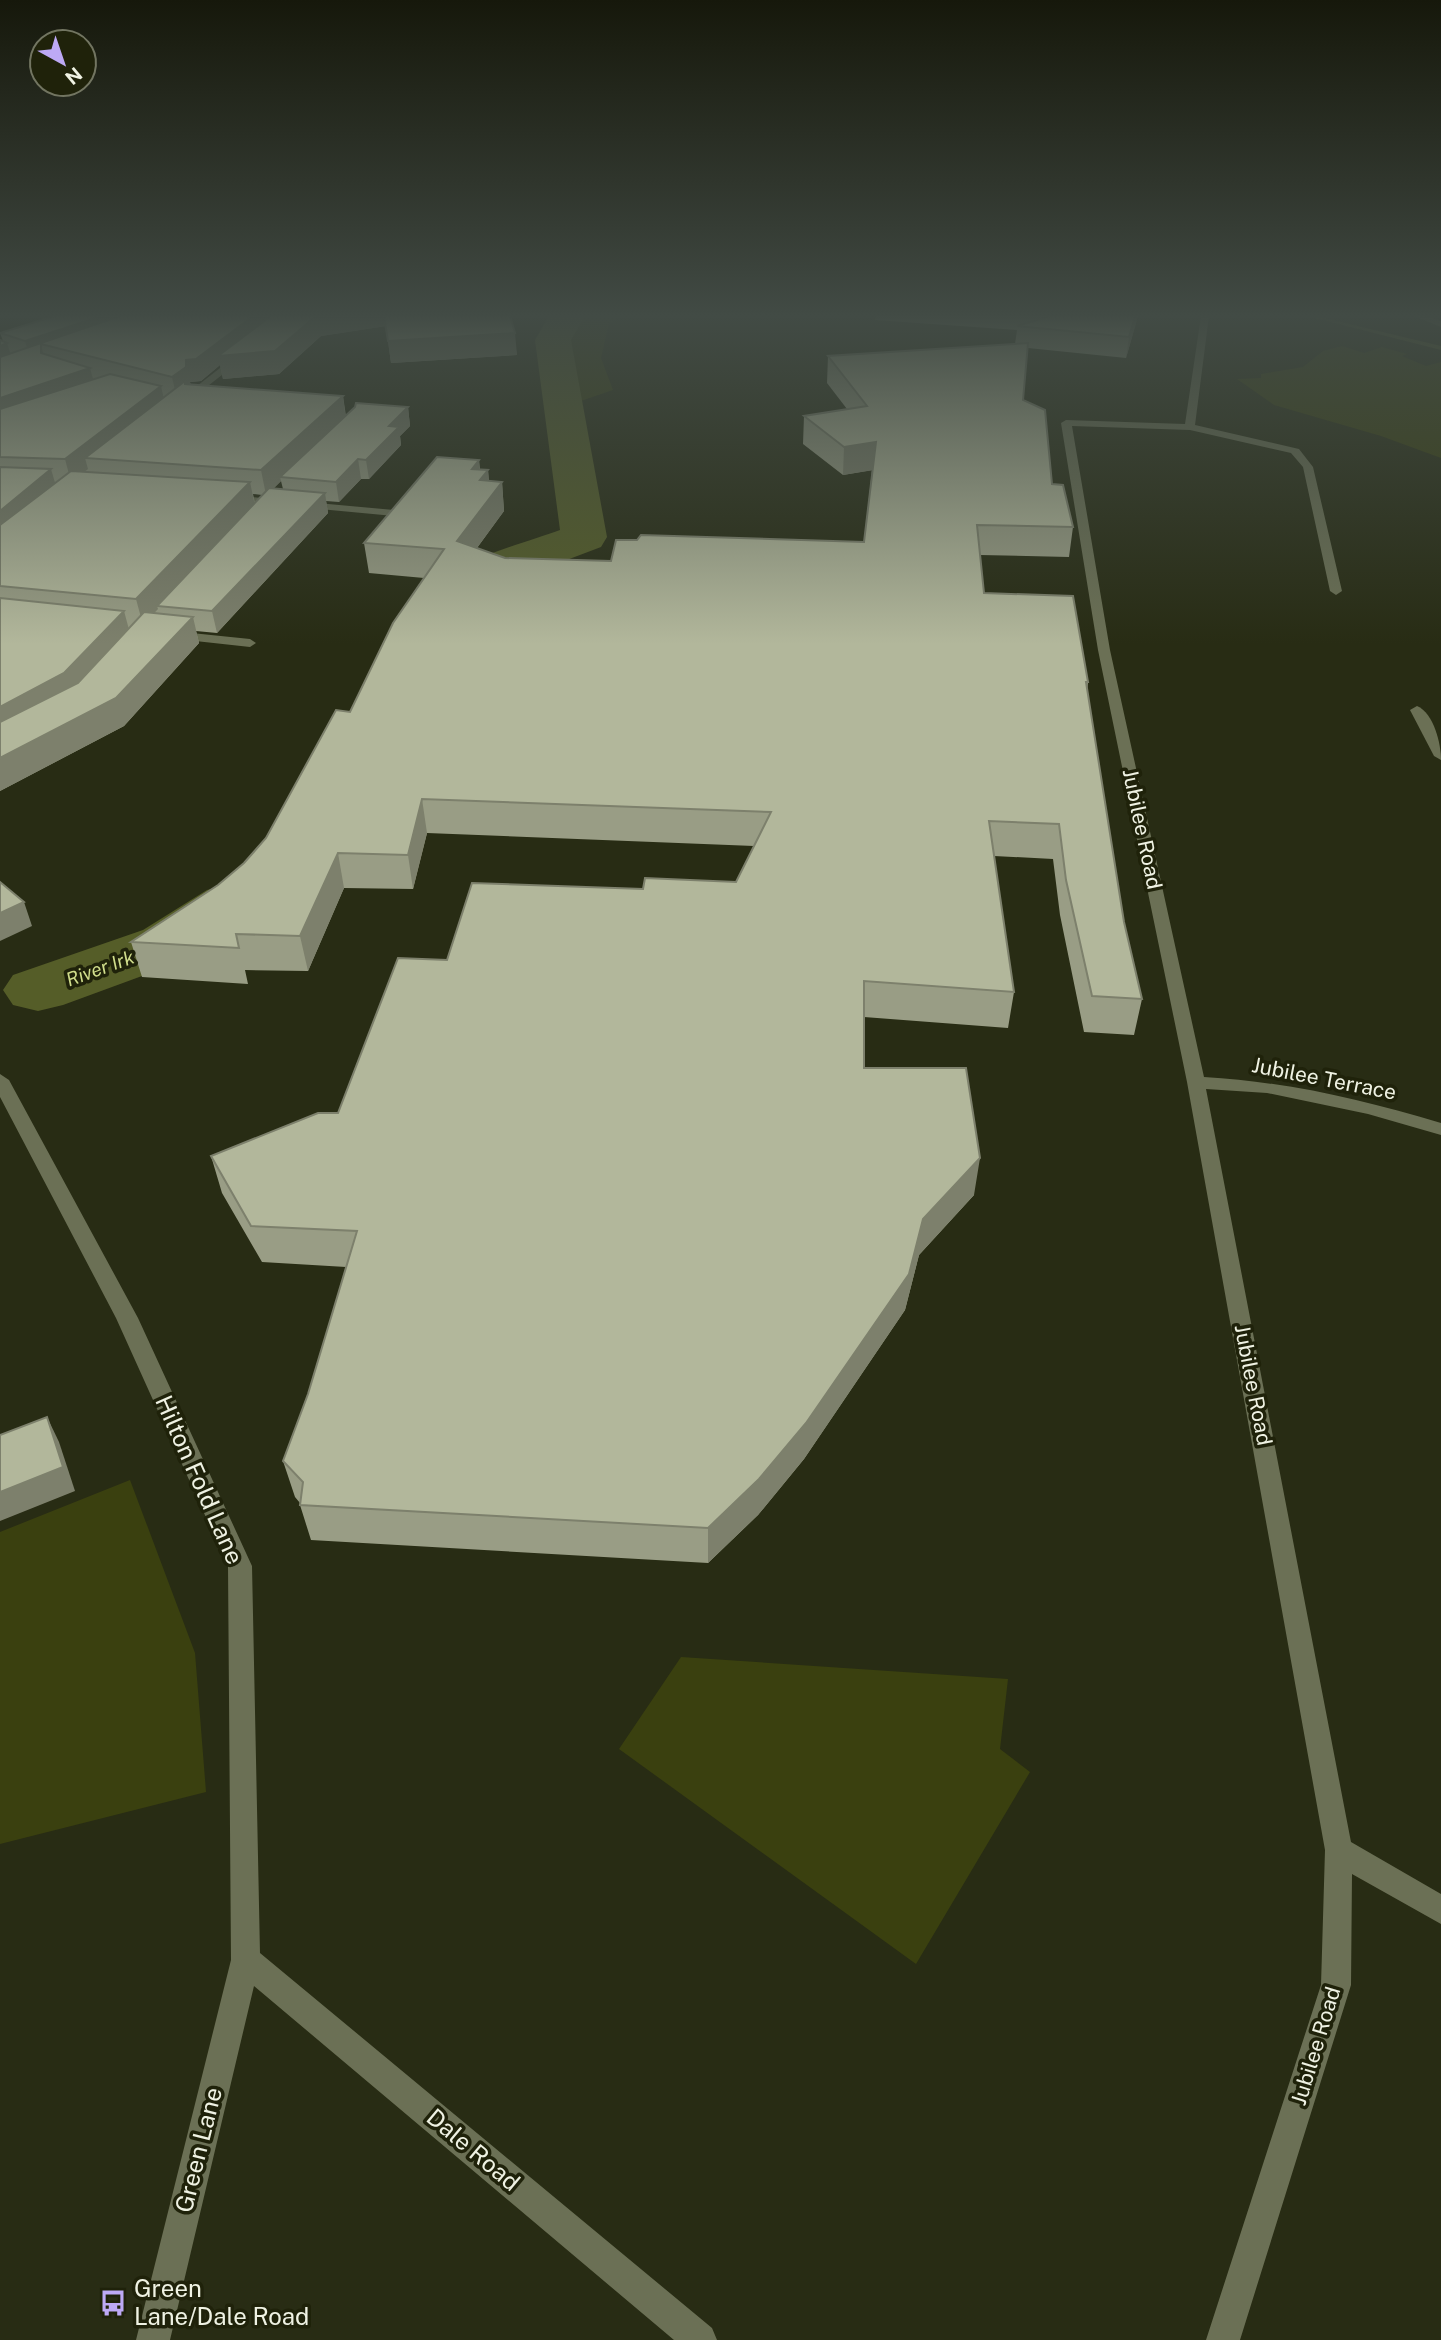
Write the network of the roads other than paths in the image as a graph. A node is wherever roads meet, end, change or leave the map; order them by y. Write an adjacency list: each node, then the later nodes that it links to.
1 (1067, 425): 15 (street, Jubilee Road)
2 (1145, 425): 3 (street, Jubilee Road)
3 (1190, 427): 9 (street)
4 (278, 493): 6 (street)
5 (220, 498): 6 (street)
6 (269, 502): 7 (street); 8 (street)
7 (260, 512)
8 (386, 523)
9 (1336, 591)
10 (162, 634): 11 (street)
11 (250, 643)
12 (1418, 710): 13 (street)
13 (1441, 756)
14 (0, 1080): 19 (street, Hilton Fold Lane)
15 (1196, 1082): 16 (street, Jubilee Terrace); 17 (street, Jubilee Road)
16 (1441, 1129)
17 (1339, 1850): 18 (street); 22 (street, Jubilee Road)
18 (1441, 1910)
19 (246, 1961): 20 (street, Green Lane); 21 (street, Dale Road)
20 (153, 2340)
21 (700, 2340)
22 (1223, 2340)

